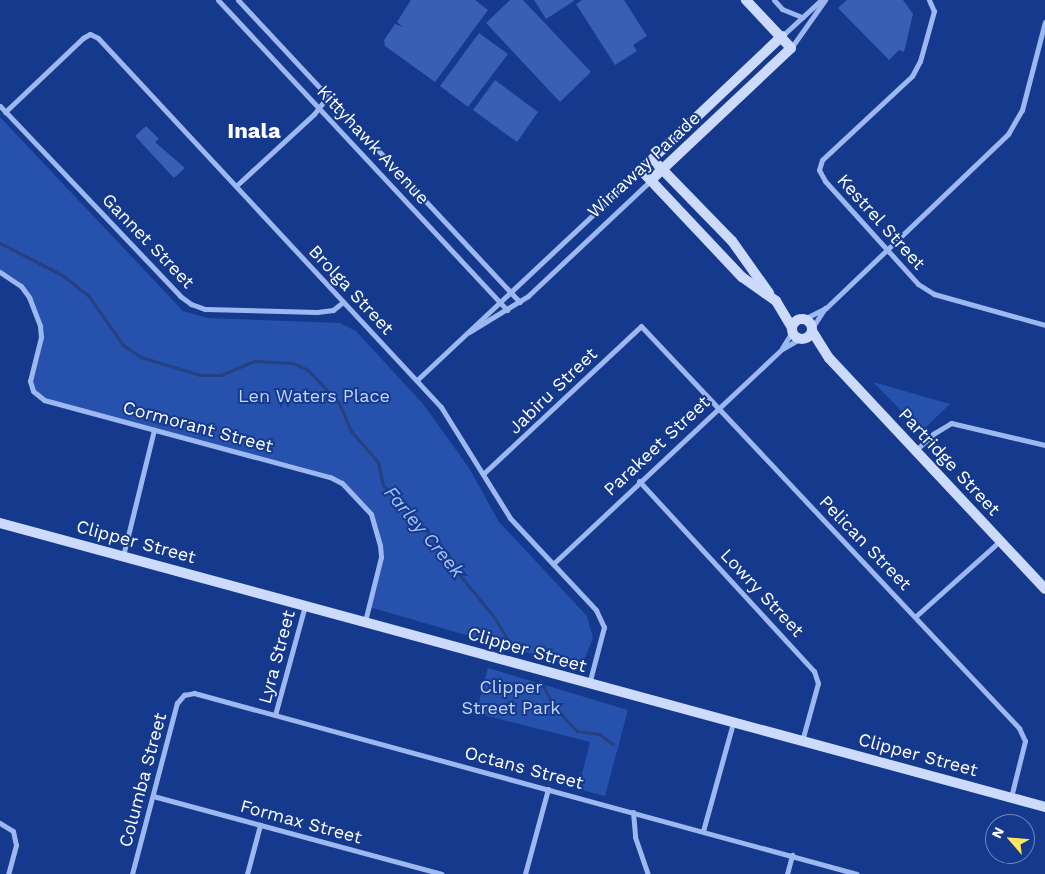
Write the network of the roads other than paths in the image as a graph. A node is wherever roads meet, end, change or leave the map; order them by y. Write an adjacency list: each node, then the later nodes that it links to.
1 (218, 0): 15 (street, Kittyhawk Avenue)
2 (238, 0): 13 (street, Kittyhawk Avenue)
3 (746, 0): 8 (street)
4 (774, 0): 9 (street)
5 (821, 0): 9 (street, Wirraway Parade)
6 (825, 0): 12 (street, Wirraway Parade)
7 (928, 0): 22 (street, Kestrel Street)
8 (756, 5): 11 (street)
9 (802, 17): 11 (street, Wirraway Parade)
10 (1045, 22): 22 (street)
11 (782, 36): 12 (street); 17 (street, Wirraway Parade)
12 (790, 48): 18 (street, Wirraway Parade)
13 (328, 96): 15 (street); 24 (street, Kittyhawk Avenue)
14 (0, 106): 16 (street, Gannet Street)
15 (319, 108): 21 (street); 26 (street, Kittyhawk Avenue)
16 (6, 112): 21 (street, Brolga Street); 27 (street, Gannet Street)
17 (653, 159): 18 (street, Partridge Street); 19 (street, Wirraway Parade)
18 (663, 169): 20 (street, Wirraway Parade); 25 (street, Partridge Street)
19 (642, 170): 20 (street, Partridge Street); 24 (street, Wirraway Parade)
20 (651, 180): 25 (street, Partridge Street); 28 (street, Wirraway Parade)
21 (236, 186): 27 (street, Brolga Street)
22 (886, 251): 30 (street); 33 (street, Kestrel Street)
23 (0, 272): 42 (street, Cormorant Street)
24 (511, 291): 26 (street, Wirraway Parade); 28 (street, Kittyhawk Avenue)
25 (771, 296): 29 (street, Partridge Street)
26 (499, 300): 31 (street, Kittyhawk Avenue); 36 (street, Wirraway Parade)
27 (343, 302): 40 (street, Brolga Street)
28 (520, 302): 31 (street, Wirraway Parade)
29 (779, 305): 32 (street, Partridge Street); 37 (street, Partridge Street)
30 (826, 308): 32 (street); 35 (street)
31 (507, 310): 36 (street, Wirraway Parade)
32 (802, 319): 35 (street, Partridge Street); 37 (street)
33 (1045, 325)
34 (641, 326): 41 (street, Pelican Street); 45 (street, Jabiru Street)
35 (812, 330): 37 (street); 39 (street, Partridge Street)
36 (466, 333): 40 (street, Wirraway Parade)
37 (797, 335): 38 (street, Parakeet Street); 38 (street, Parakeet Street); 39 (street, Partridge Street)
38 (782, 349): 41 (street, Parakeet Street)
39 (829, 358): 44 (street, Partridge Street)
40 (416, 380): 45 (street, Brolga Street)
41 (718, 408): 46 (street, Parakeet Street); 53 (street, Pelican Street)
42 (154, 430): 49 (street); 54 (street, Cormorant Street)
43 (1045, 445): 44 (street)
44 (916, 450): 48 (street, Partridge Street)
45 (483, 474): 50 (street, Brolga Street)
46 (639, 481): 50 (street, Parakeet Street); 59 (street, Lowry Street)
47 (0, 523): 49 (street, Clipper Street)
48 (1000, 541): 51 (street, Partridge Street); 53 (street)
49 (123, 556): 52 (street, Clipper Street)
50 (553, 564): 55 (street, Brolga Street)
51 (1045, 589)
52 (305, 605): 54 (street, Clipper Street); 57 (street, Lyra Street)
53 (916, 616): 62 (street, Pelican Street)
54 (365, 621): 55 (street, Clipper Street)
55 (589, 685): 58 (street, Clipper Street)
56 (184, 695): 57 (street, Octans Street); 61 (street, Columba Street)
57 (275, 716): 60 (street, Octans Street)
58 (734, 722): 59 (street, Clipper Street); 67 (street)
59 (802, 741): 62 (street, Clipper Street)
60 (548, 789): 64 (street, Octans Street); 73 (street)
61 (152, 796): 66 (street, Formax Street); 70 (street, Columba Street)
62 (1011, 797): 63 (street, Clipper Street)
63 (1045, 807)
64 (633, 812): 67 (street, Octans Street); 74 (street)
65 (0, 823): 69 (street)
66 (260, 825): 71 (street); 72 (street, Formax Street)
67 (703, 831): 68 (street, Octans Street)
68 (792, 855): 75 (street); 76 (street, Octans Street)
69 (8, 874)
70 (132, 874)
71 (247, 874)
72 (442, 874)
73 (525, 874)
74 (648, 874)
75 (787, 874)
76 (857, 874)

